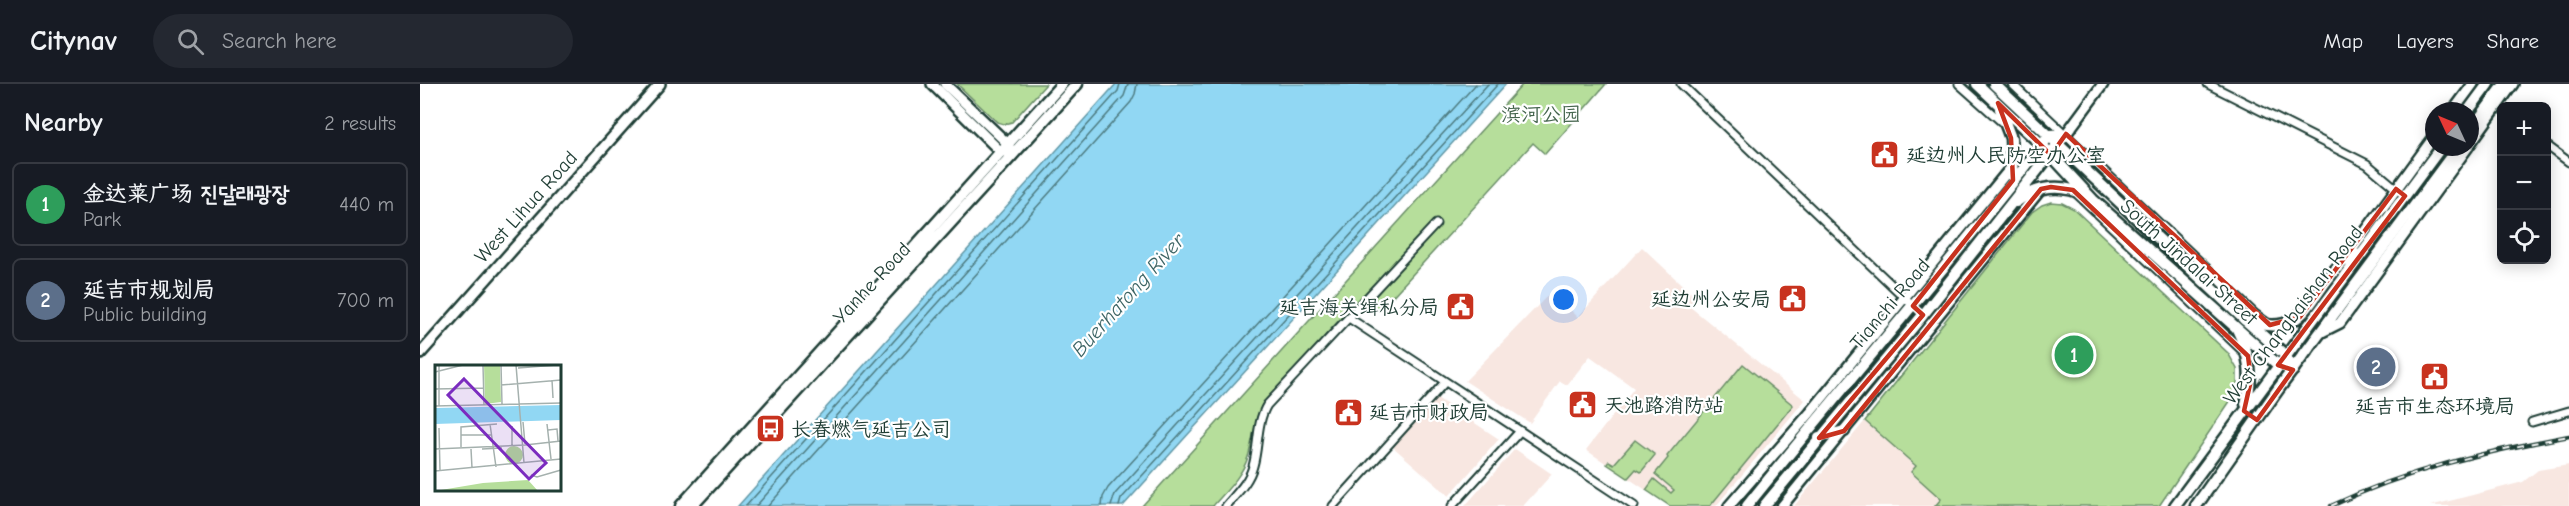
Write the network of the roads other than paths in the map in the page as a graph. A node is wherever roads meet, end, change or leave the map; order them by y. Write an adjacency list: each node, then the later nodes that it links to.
1 (660, 84): 54 (street, West Lihua Road)
2 (932, 84): 28 (street)
3 (945, 84): 28 (street)
4 (1062, 84): 28 (main road, Yanhe Road)
5 (1077, 84): 31 (main road, Yanhe Road)
6 (1681, 84): 47 (street)
7 (1959, 84): 22 (street)
8 (1977, 84): 19 (main road, South Jindalai Street)
9 (1995, 84): 25 (main road, South Jindalai Street)
10 (2012, 84): 24 (street, South Jindalai Street)
11 (2103, 84): 24 (street, Tianchi Road)
12 (2208, 84): 41 (street)
13 (2473, 84): 17 (street)
14 (2488, 84): 18 (main road)
15 (2505, 84): 20 (main road, West Changbaishan Road)
16 (2514, 84): 20 (street, West Changbaishan Road)
17 (2460, 102)
18 (2475, 102)
19 (1998, 103): 22 (main road); 26 (main road, South Jindalai Street)
20 (2496, 109): 21 (main road, West Changbaishan Road); 23 (street, West Changbaishan Road)
21 (2479, 123)
22 (2009, 128): 37 (main road)
23 (2479, 132)
24 (2066, 134): 25 (main road); 27 (main road, Tianchi Road); 52 (street, South Jindalai Street)
25 (2050, 135): 26 (main road, Tianchi Road); 27 (main road, South Jindalai Street)
26 (2042, 145): 32 (main road, South Jindalai Street); 38 (main road, Tianchi Road)
27 (2058, 145): 32 (main road, Tianchi Road); 51 (main road, South Jindalai Street)
28 (1004, 147): 31 (street); 67 (main road, Yanhe Road)
29 (2551, 148): 36 (street)
30 (2425, 152): 41 (street, West Changbaishan Road)
31 (1013, 155): 68 (main road, Yanhe Road)
32 (2049, 155): 42 (main road, South Jindalai Street); 43 (main road, Tianchi Road)
33 (2433, 156): 41 (main road, West Changbaishan Road)
34 (2451, 156): 53 (main road, West Changbaishan Road)
35 (2462, 156): 53 (street, West Changbaishan Road)
36 (2569, 162)
37 (2013, 165): 38 (main road); 47 (street, Tianchi Road)
38 (2013, 180): 48 (main road, Tianchi Road)
39 (2041, 189): 40 (main road); 43 (main road); 65 (street)
40 (2073, 190): 42 (main road); 56 (street, South Jindalai Street)
41 (2400, 192): 45 (main road, West Changbaishan Road); 46 (street, West Changbaishan Road)
42 (2094, 200): 51 (main road, South Jindalai Street)
43 (2005, 210): 49 (main road, Tianchi Road)
44 (1436, 224): 50 (street)
45 (2361, 254): 46 (main road); 55 (main road, West Changbaishan Road)
46 (2344, 261): 52 (main road)
47 (1905, 298): 48 (street); 73 (street, Tianchi Road)
48 (1913, 306): 49 (street); 74 (main road, Tianchi Road)
49 (1923, 315): 66 (main road, Tianchi Road)
50 (1349, 318): 59 (street); 69 (street)
51 (2241, 325): 52 (main road); 55 (main road, South Jindalai Street); 56 (main road); 57 (main road, South Jindalai Street)
52 (2270, 325)
53 (2320, 333): 58 (main road, West Changbaishan Road)
54 (420, 354)
55 (2285, 355): 57 (main road, West Changbaishan Road); 58 (main road, South Jindalai Street)
56 (2248, 356): 60 (main road)
57 (2278, 365): 58 (main road, South Jindalai Street); 60 (main road, West Changbaishan Road)
58 (2293, 370): 62 (main road, West Changbaishan Road)
59 (1445, 381): 64 (street); 70 (street)
60 (2244, 411): 62 (main road); 77 (main road, West Changbaishan Road)
61 (2569, 411): 63 (street)
62 (2257, 420): 78 (main road, West Changbaishan Road)
63 (2532, 422)
64 (1520, 430): 71 (street); 72 (street)
65 (1844, 431): 66 (main road); 76 (street)
66 (1819, 438): 75 (main road, Tianchi Road)
67 (681, 506)
68 (692, 506)
69 (1226, 506)
70 (1333, 506)
71 (1452, 506)
72 (1634, 506)
73 (1729, 506)
74 (1747, 506)
75 (1764, 506)
76 (1782, 506)
77 (2175, 506)
78 (2196, 506)

